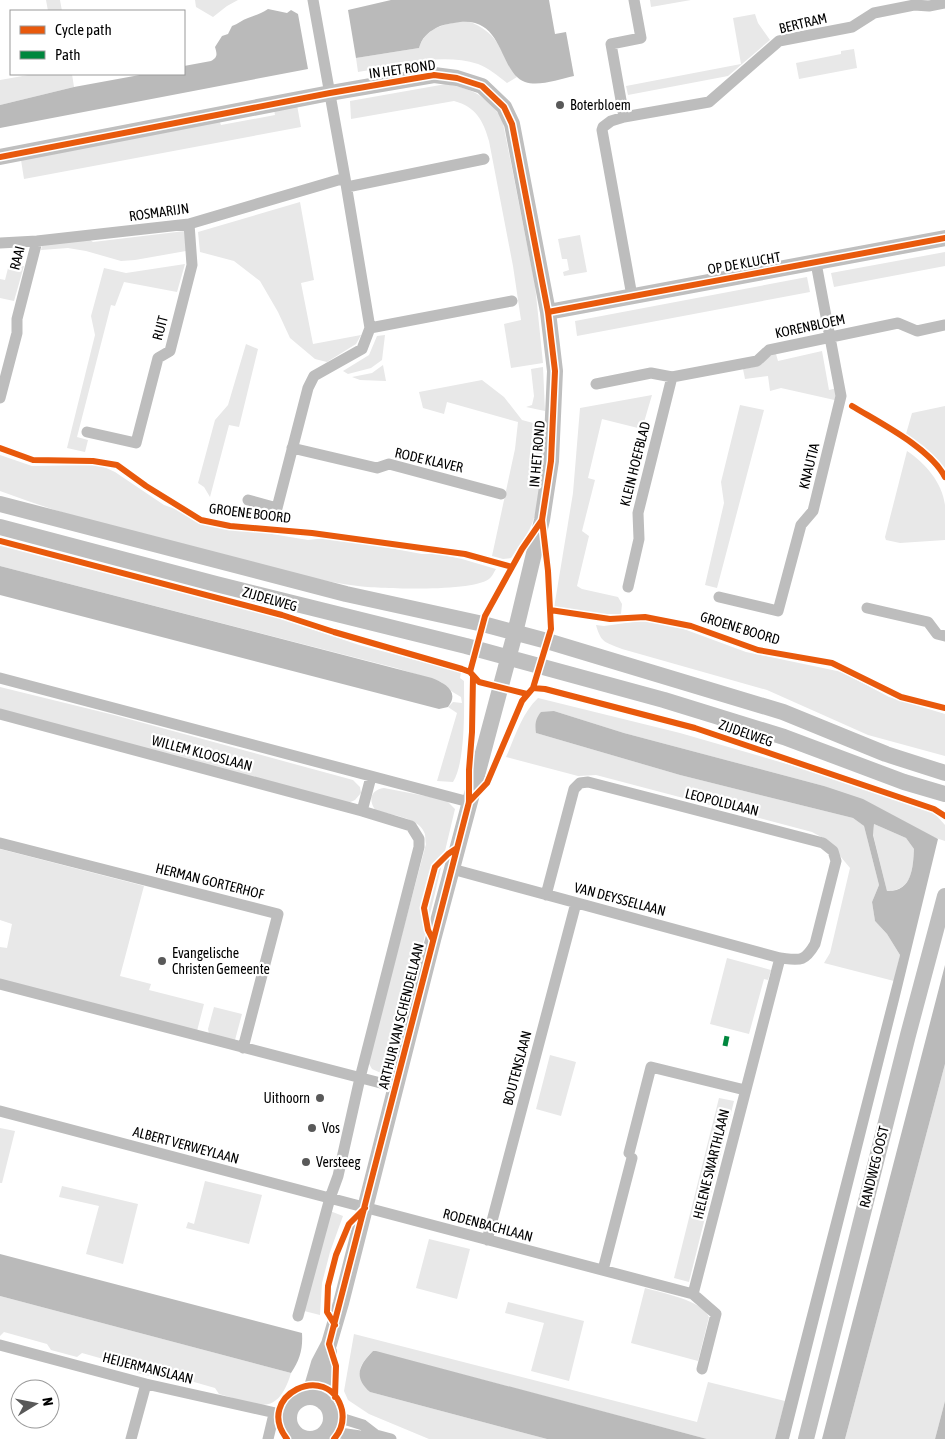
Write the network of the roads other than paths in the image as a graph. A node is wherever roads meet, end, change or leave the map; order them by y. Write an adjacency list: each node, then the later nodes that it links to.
1 (313, 0): 4 (street)
2 (634, 0): 5 (street)
3 (945, 3): 5 (street, BERTRAM)
4 (330, 93): 6 (street, IN HET ROND); 8 (street); 16 (street, IN HET ROND)
5 (624, 117): 14 (street)
6 (0, 157)
7 (484, 159): 8 (street)
8 (346, 182): 9 (street, ROSMARIJN); 18 (street)
9 (189, 224): 11 (street, ROSMARIJN); 23 (street, RUIT)
10 (945, 238): 13 (street, OP DE KLUCHT)
11 (37, 241): 12 (street, ROSMARIJN); 22 (street, RAAI)
12 (0, 243)
13 (816, 263): 14 (street, OP DE KLUCHT); 19 (street, KNAUTIA)
14 (632, 296): 16 (street, OP DE KLUCHT)
15 (512, 301): 18 (street)
16 (548, 312): 32 (street, IN HET ROND)
17 (945, 325): 19 (street, KORENBLOEM)
18 (370, 328): 24 (street)
19 (830, 337): 20 (street, KORENBLOEM); 30 (street, KNAUTIA)
20 (672, 377): 21 (street, KORENBLOEM); 29 (street, KLEIN HOEFBLAD)
21 (596, 384)
22 (0, 398)
23 (87, 432)
24 (292, 448): 25 (street, RODE KLAVER); 26 (street)
25 (500, 494)
26 (248, 500)
27 (0, 504): 32 (street, ZIJDELWEG)
28 (0, 527): 34 (street, ZIJDELWEG)
29 (628, 587)
30 (719, 597)
31 (867, 608): 33 (street)
32 (515, 632): 34 (street); 37 (street, ZIJDELWEG)
33 (945, 636)
34 (509, 658): 39 (street, ZIJDELWEG); 40 (street, ARTHUR VAN SCHENDELLAAN)
35 (0, 678): 38 (street, WILLEM KLOOSLAAN)
36 (0, 714): 41 (street, WILLEM KLOOSLAAN)
37 (945, 773)
38 (371, 777): 40 (street, WILLEM KLOOSLAAN); 41 (street)
39 (945, 794)
40 (469, 802): 43 (street, ARTHUR VAN SCHENDELLAAN)
41 (362, 811): 50 (street, ARTHUR VAN SCHENDELLAAN)
42 (0, 843): 49 (street, HERMAN GORTERHOF)
43 (452, 869): 44 (street, VAN DEYSSELLAAN); 51 (street, ARTHUR VAN SCHENDELLAAN)
44 (546, 894): 46 (street, VAN DEYSSELLAAN); 47 (street, LEOPOLDLAAN)
45 (945, 896): 69 (street, RANDWEG OOST)
46 (576, 903): 47 (street, VAN DEYSSELLAAN); 56 (street, BOUTENSLAAN)
47 (780, 958): 52 (street, HELENE SWARTHLAAN)
48 (0, 984): 49 (street)
49 (243, 1048): 50 (street)
50 (360, 1078): 51 (street); 54 (street, ARTHUR VAN SCHENDELLAAN)
51 (396, 1087): 55 (street, ARTHUR VAN SCHENDELLAAN)
52 (745, 1090): 57 (street); 58 (street, HELENE SWARTHLAAN)
53 (0, 1112): 54 (street, ALBERT VERWEYLAAN)
54 (330, 1198): 55 (street, ALBERT VERWEYLAAN); 59 (street, ARTHUR VAN SCHENDELLAAN)
55 (365, 1208): 56 (street, RODENBACHLAAN); 64 (street, ARTHUR VAN SCHENDELLAAN)
56 (487, 1240): 57 (street, RODENBACHLAAN)
57 (603, 1270): 58 (street, RODENBACHLAAN)
58 (693, 1294): 61 (street)
59 (298, 1316)
60 (0, 1346): 62 (street, HEIJERMANSLAAN)
61 (702, 1369)
62 (146, 1384): 63 (street, HEIJERMANSLAAN); 66 (street)
63 (282, 1415): 64 (street); 64 (street); 67 (street)
64 (314, 1425): 65 (street); 65 (street)
65 (376, 1435): 68 (street)
66 (131, 1439)
67 (268, 1439)
68 (391, 1439)
69 (806, 1439)

